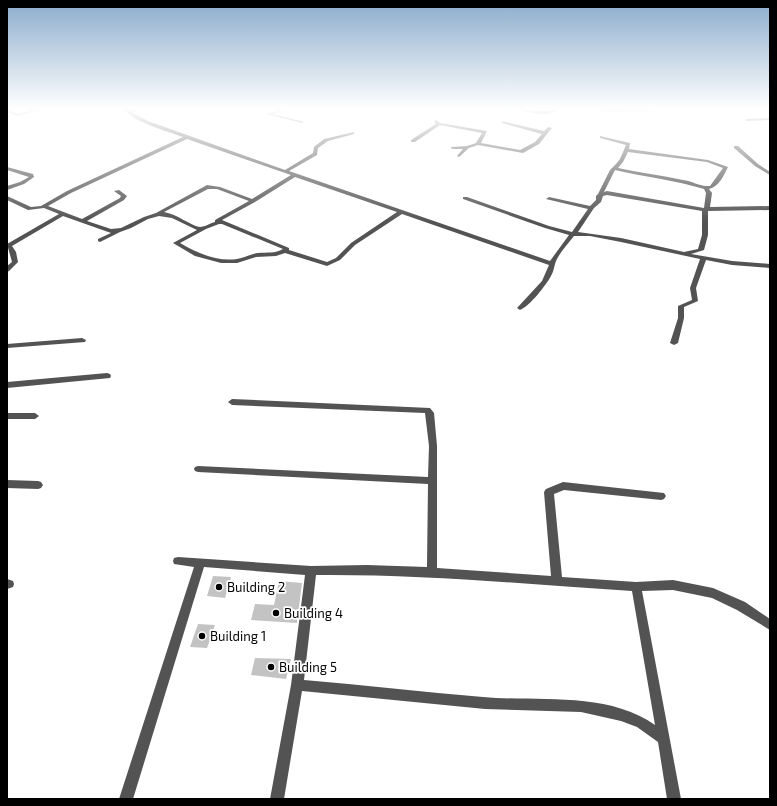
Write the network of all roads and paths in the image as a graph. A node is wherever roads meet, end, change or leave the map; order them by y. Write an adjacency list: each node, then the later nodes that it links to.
1 (166, 147): 25 (street)
2 (215, 147): 14 (street)
3 (318, 147): 14 (street)
4 (467, 147): 9 (street); 11 (street)
5 (492, 147): 6 (street)
6 (530, 147)
7 (628, 147): 10 (street)
8 (736, 147): 15 (street)
9 (453, 148)
10 (627, 150): 13 (street); 18 (street)
11 (459, 156)
12 (7, 168): 17 (street)
13 (615, 169): 18 (street); 20 (street)
14 (286, 171): 16 (street)
15 (770, 174)
16 (295, 175): 24 (street); 29 (street)
17 (7, 188)
18 (706, 188): 28 (street)
19 (117, 191): 34 (street)
20 (599, 196): 26 (street); 28 (street)
21 (7, 198): 25 (street)
22 (465, 198): 37 (street)
23 (549, 199): 26 (street)
24 (253, 201): 32 (street); 33 (street)
25 (44, 206): 31 (street)
26 (591, 208): 37 (street)
27 (767, 208): 28 (street); 30 (street)
28 (706, 210): 39 (street)
29 (401, 212): 40 (street); 43 (street)
30 (770, 213)
31 (63, 214): 34 (street); 45 (street)
32 (157, 214): 35 (street); 36 (street)
33 (218, 221): 35 (street); 40 (street)
34 (83, 222): 36 (street)
35 (204, 228): 40 (street)
36 (118, 232): 38 (street)
37 (573, 234): 41 (street); 43 (street)
38 (100, 240)
39 (702, 250): 41 (street); 42 (street)
40 (285, 251)
41 (680, 254): 42 (street)
42 (705, 260): 44 (street); 48 (street)
43 (553, 262): 46 (street)
44 (770, 266)
45 (7, 270)
46 (520, 308)
47 (82, 340): 49 (street)
48 (674, 343)
49 (8, 348)
50 (107, 376): 51 (street)
51 (9, 383)
52 (232, 402): 56 (street)
53 (7, 416): 54 (street)
54 (35, 416)
55 (198, 469): 56 (street)
56 (432, 481): 63 (street)
57 (7, 484): 58 (street)
58 (38, 485)
59 (661, 496): 64 (street)
60 (178, 561): 61 (street)
61 (201, 562): 62 (street); 69 (street)
62 (311, 571): 63 (street); 67 (street)
63 (432, 572): 64 (street)
64 (557, 580): 65 (street)
65 (636, 587): 66 (street); 68 (street)
66 (770, 626)
67 (297, 686): 68 (street); 70 (street)
68 (662, 738): 71 (street)
69 (126, 799)
70 (277, 799)
71 (674, 799)

